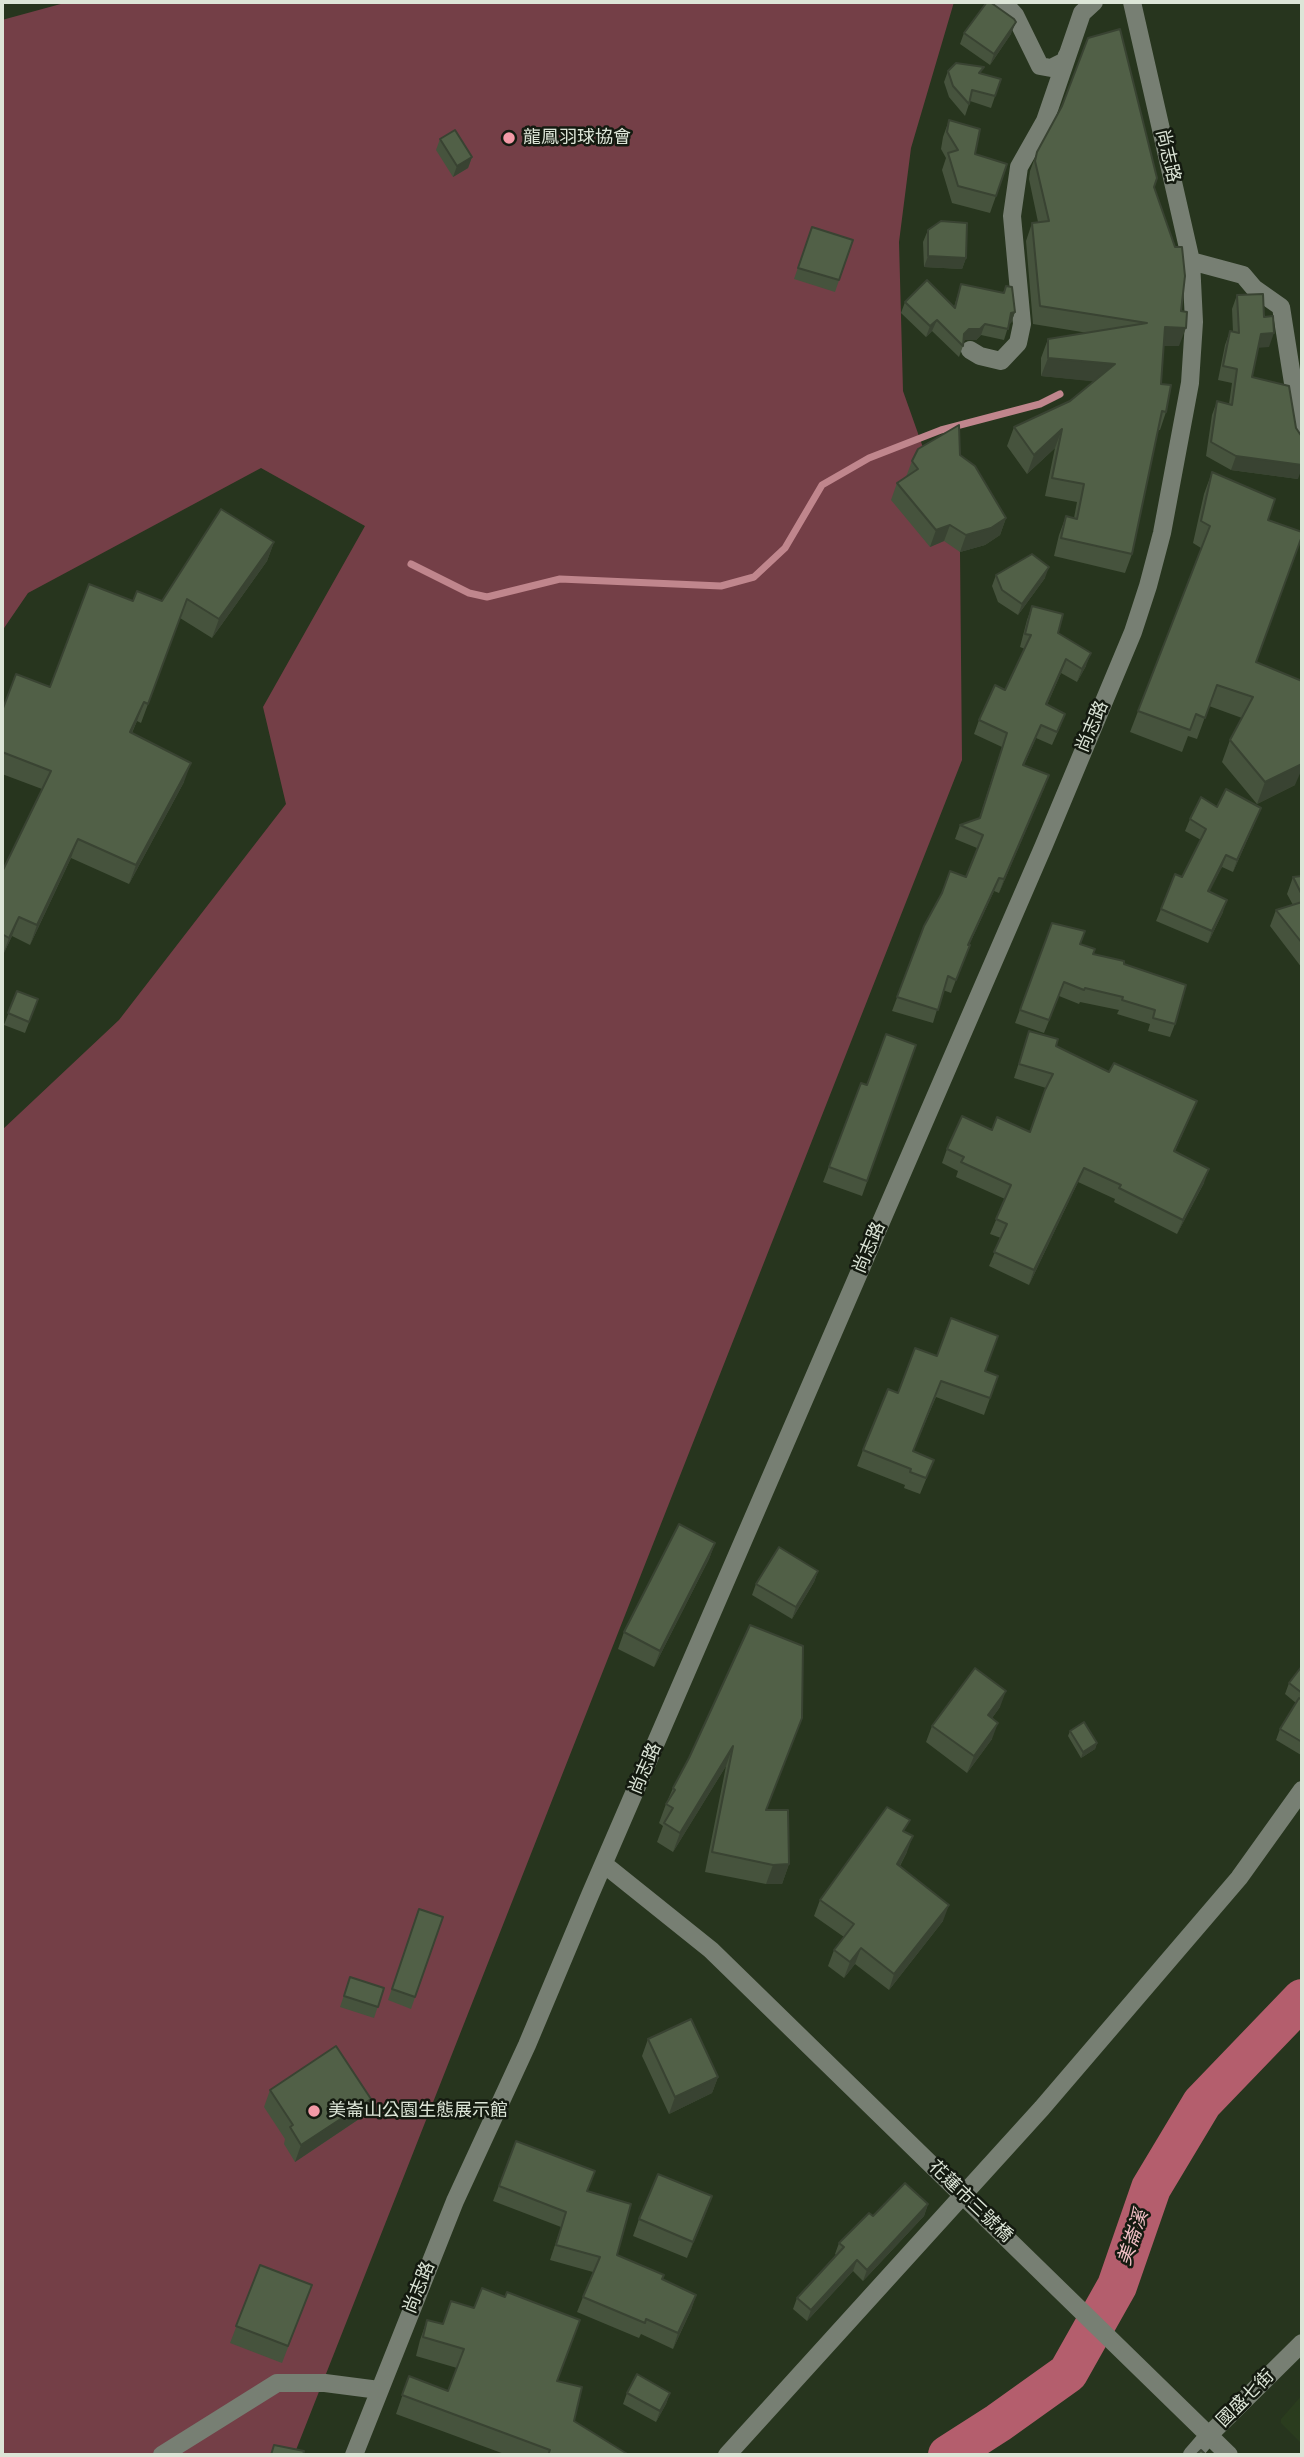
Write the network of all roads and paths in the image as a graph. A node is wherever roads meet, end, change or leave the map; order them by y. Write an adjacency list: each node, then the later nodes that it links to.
1 (1003, 2): 5 (street)
2 (1083, 2): 5 (street)
3 (1094, 2): 5 (street)
4 (1132, 2): 6 (street, 尚志路)
5 (1065, 61): 7 (street)
6 (1191, 261): 8 (street); 10 (street, 尚志路)
7 (970, 350)
8 (1302, 440)
9 (1302, 1790): 15 (street)
10 (605, 1865): 12 (street, 尚志路); 17 (street, 花蓮市三號橋)
11 (1302, 2343): 16 (street, 國盛七街)
12 (379, 2390): 13 (street); 14 (street, 尚志路)
13 (162, 2455)
14 (354, 2455)
15 (727, 2455)
16 (1192, 2455)
17 (1229, 2455)

